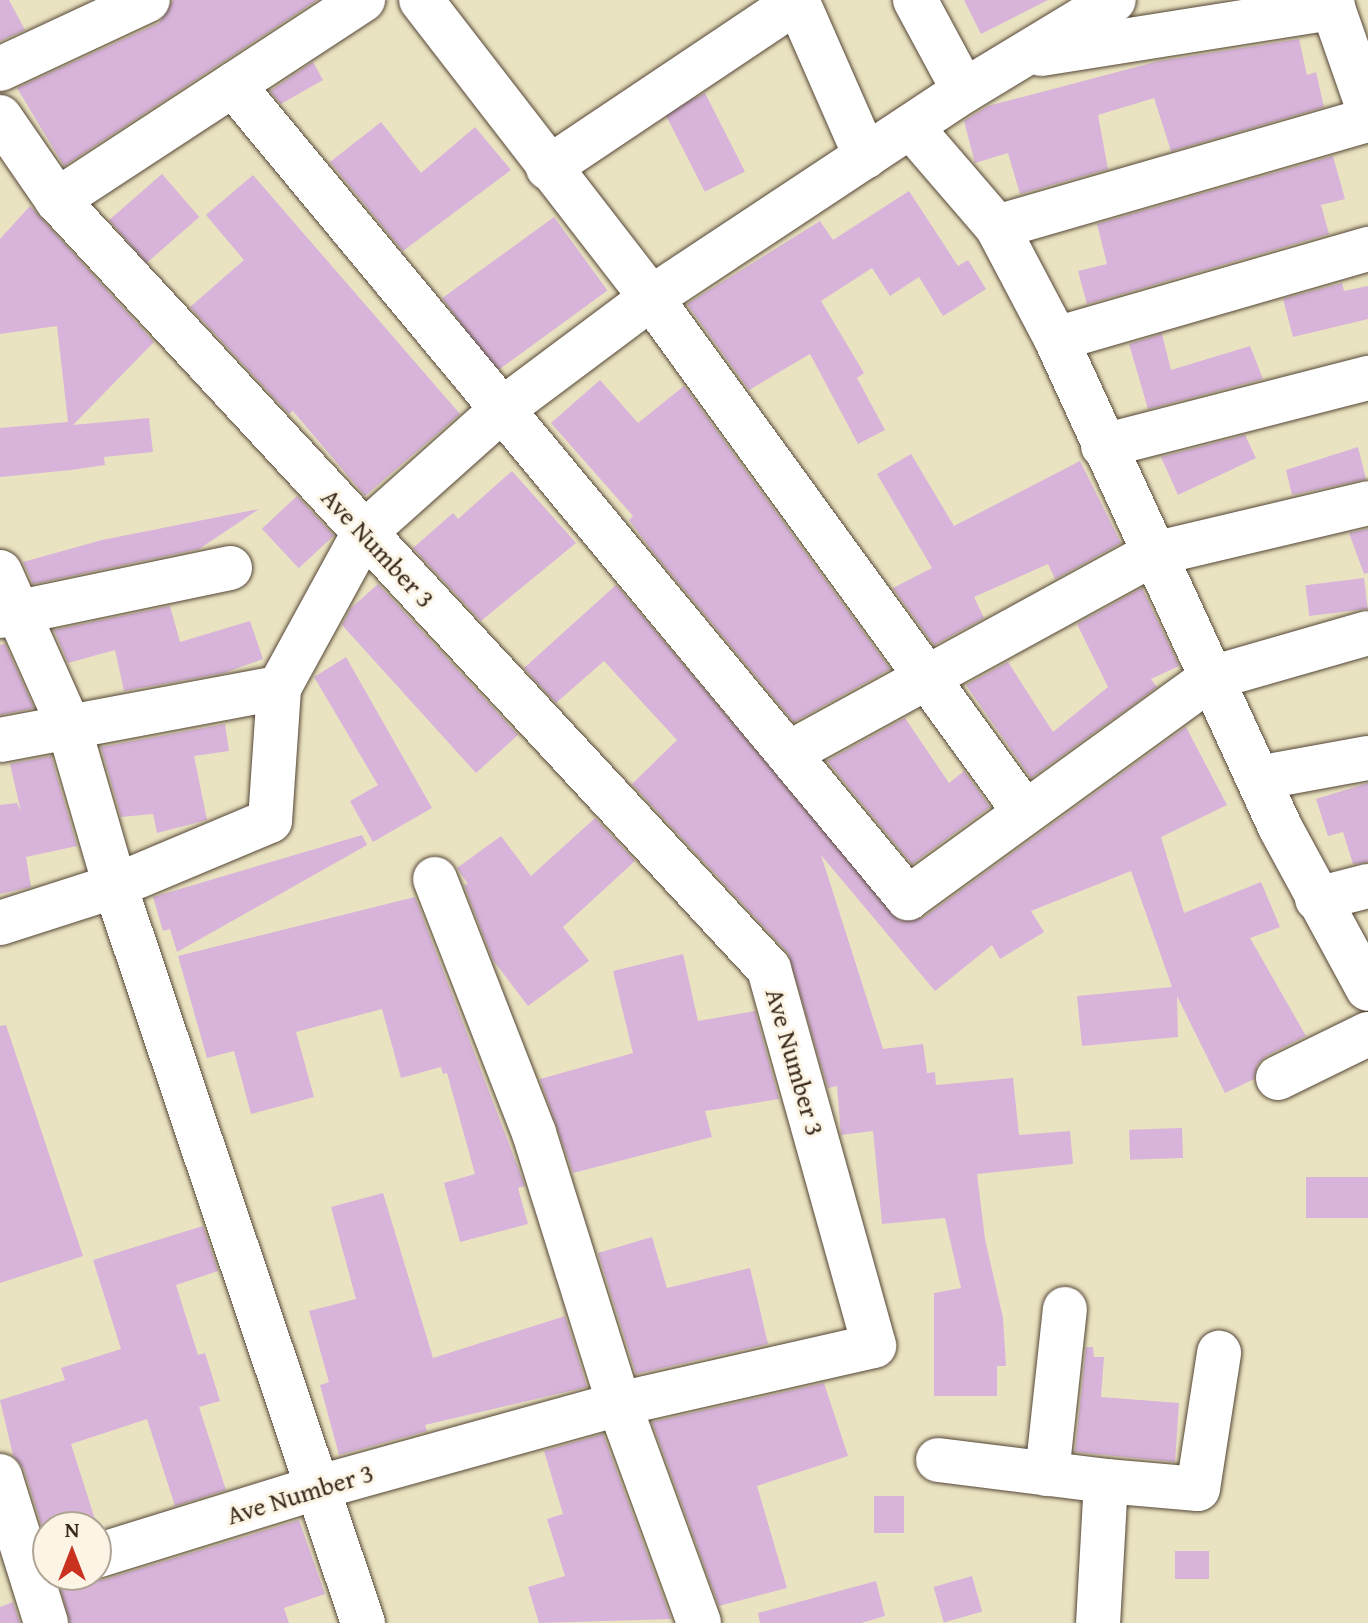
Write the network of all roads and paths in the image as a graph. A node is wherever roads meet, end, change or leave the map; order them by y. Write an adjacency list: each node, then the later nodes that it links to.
1 (148, 0): 8 (street)
2 (363, 0): 9 (street)
3 (421, 0): 16 (street)
4 (797, 0): 15 (street); 16 (street)
5 (915, 0): 10 (street)
6 (1114, 0): 7 (street)
7 (1019, 57): 10 (street); 11 (street)
8 (0, 69)
9 (233, 85): 17 (street); 23 (street)
10 (964, 91): 14 (street)
11 (1368, 108)
12 (0, 117): 17 (street, Ave Number 3)
13 (1368, 120): 18 (street)
14 (911, 127): 15 (street); 18 (street)
15 (866, 157): 20 (street)
16 (548, 168): 20 (street)
17 (57, 200): 26 (street, Ave Number 3)
18 (997, 227): 21 (street)
19 (1368, 249): 21 (street)
20 (651, 298): 23 (street); 32 (street)
21 (1056, 339): 24 (street)
22 (1368, 378): 24 (street)
23 (504, 408): 26 (street); 37 (street)
24 (1103, 446): 27 (street)
25 (1368, 503): 27 (street)
26 (364, 533): 34 (street); 51 (street, Ave Number 3)
27 (1153, 554): 32 (street); 33 (street)
28 (230, 568): 30 (street)
29 (0, 572): 30 (street)
30 (9, 614): 35 (street)
31 (1368, 633): 33 (street)
32 (929, 677): 37 (street); 40 (street)
33 (1211, 678): 39 (street); 40 (street)
34 (279, 688): 35 (street); 42 (street)
35 (68, 724): 36 (street); 42 (street)
36 (0, 740)
37 (791, 752): 40 (street)
38 (1368, 758): 39 (street)
39 (1258, 778): 44 (street)
40 (1024, 811)
41 (435, 879): 51 (street)
42 (115, 886): 45 (street); 56 (street)
43 (1368, 886): 44 (street)
44 (1317, 899): 46 (street)
45 (0, 923)
46 (1368, 989)
47 (1368, 1034): 48 (street)
48 (1278, 1078)
49 (1065, 1309): 53 (street)
50 (1219, 1353): 55 (street)
51 (619, 1404): 56 (street, Ave Number 3); 61 (street)
52 (938, 1460): 53 (street)
53 (1047, 1474): 55 (street)
54 (0, 1476): 58 (street)
55 (1106, 1481): 62 (street)
56 (319, 1487): 57 (street, Ave Number 3); 60 (street)
57 (112, 1551)
58 (27, 1578): 59 (street)
59 (46, 1623)
60 (363, 1623)
61 (699, 1623)
62 (1098, 1623)

